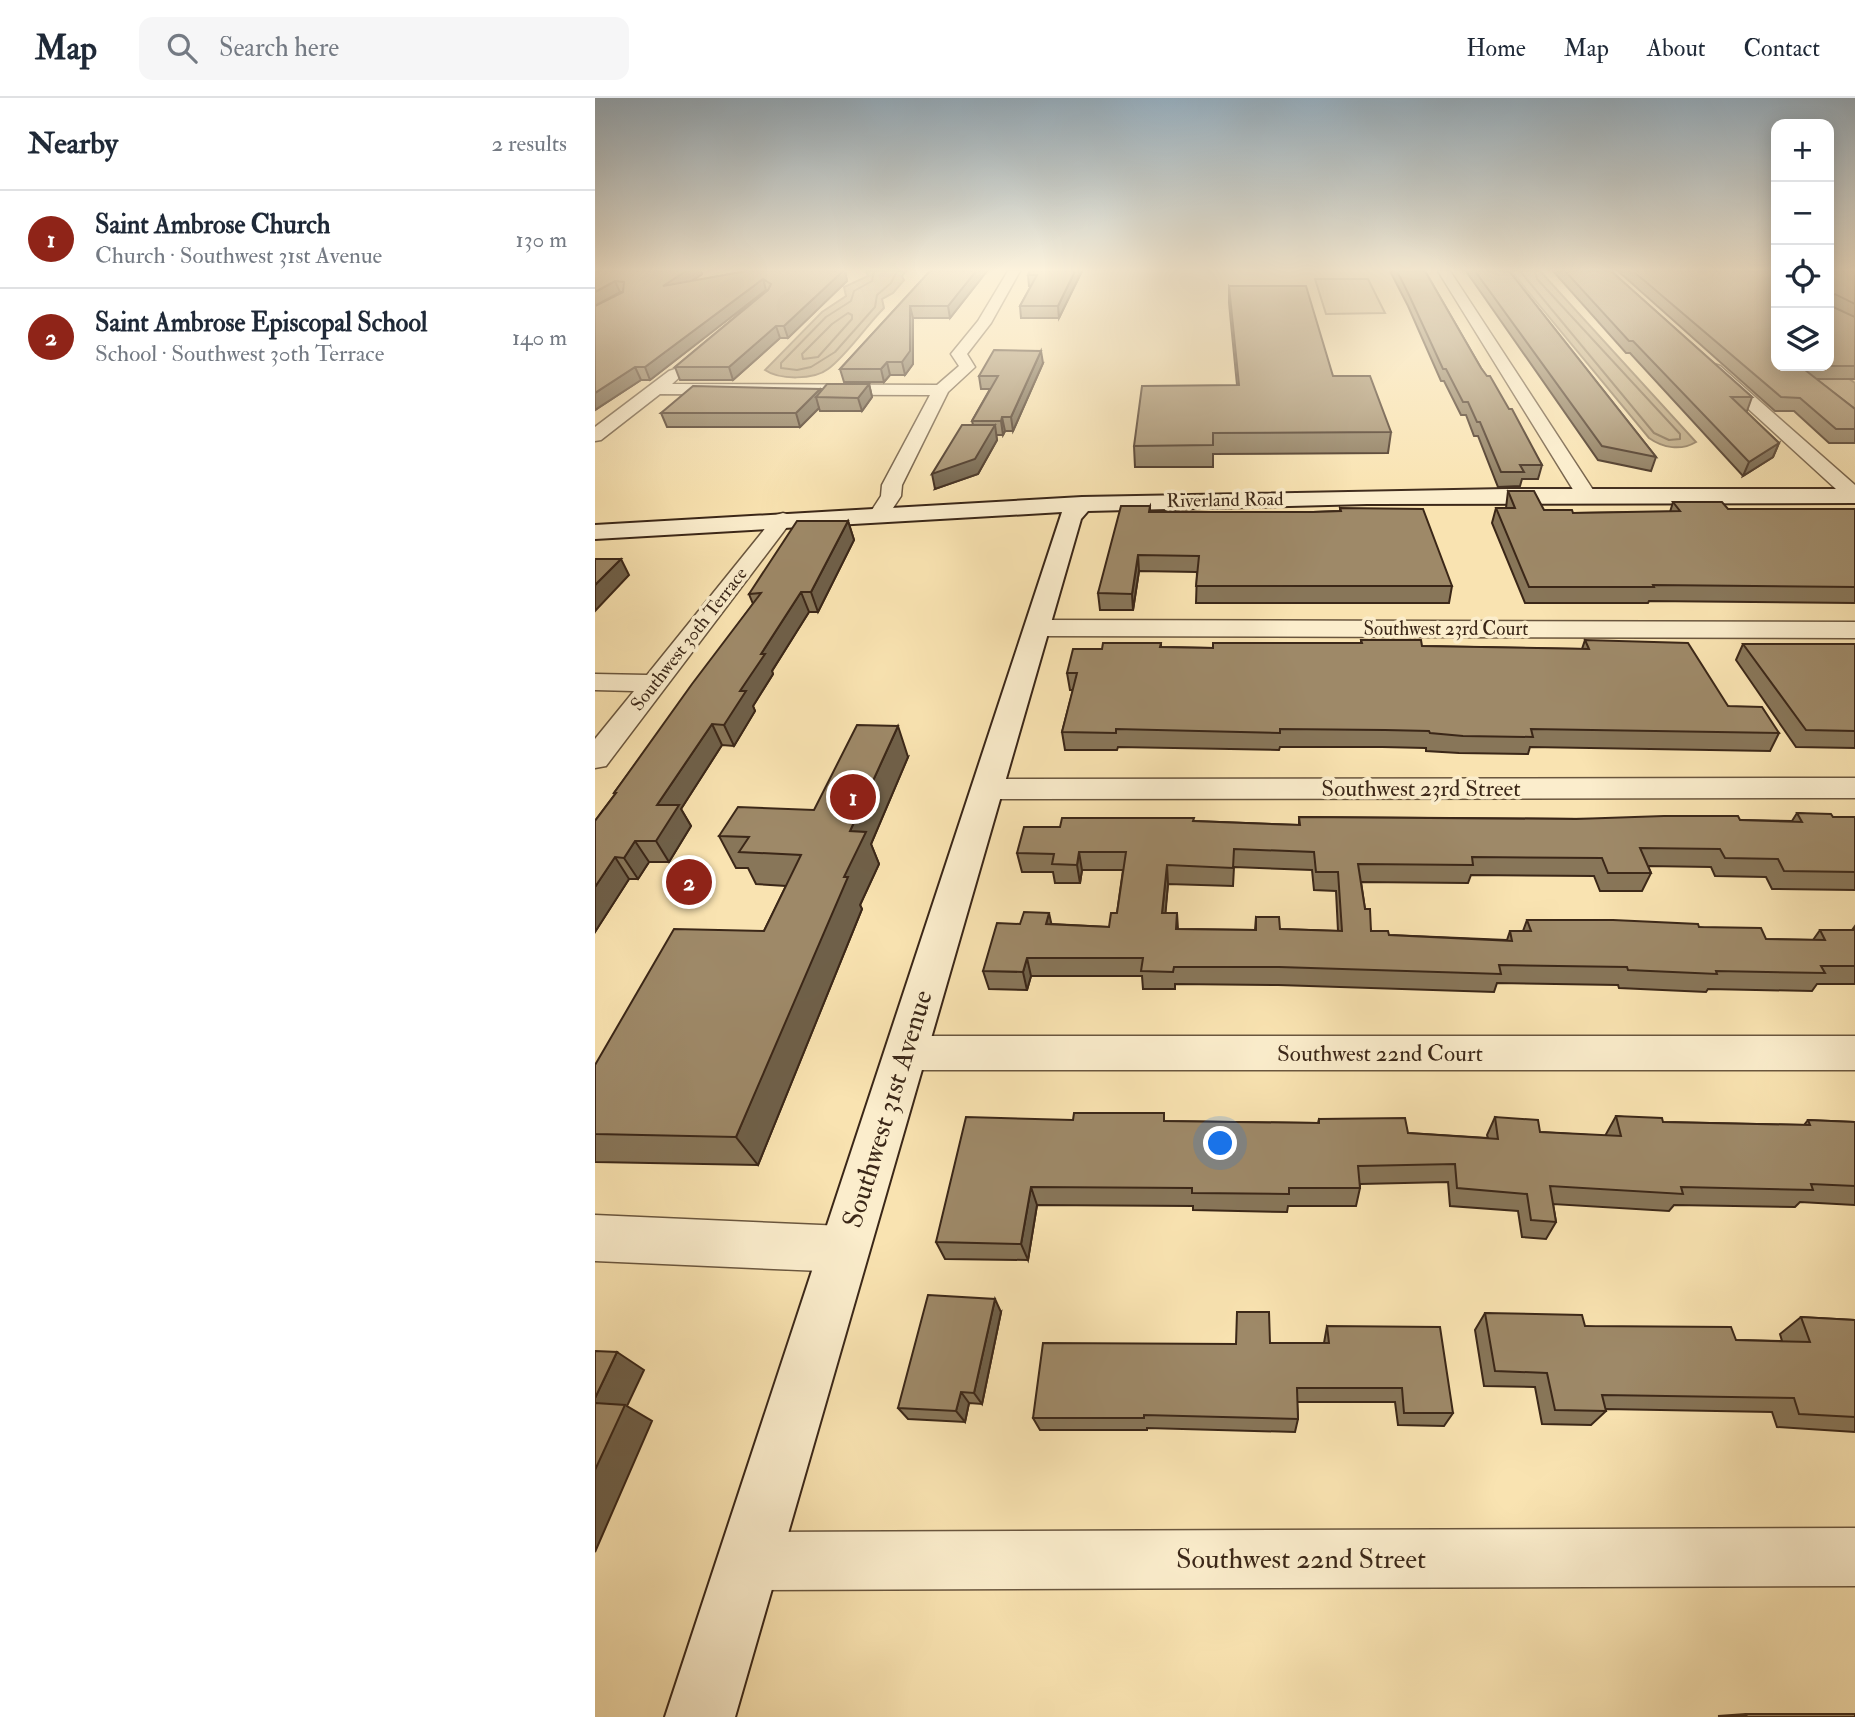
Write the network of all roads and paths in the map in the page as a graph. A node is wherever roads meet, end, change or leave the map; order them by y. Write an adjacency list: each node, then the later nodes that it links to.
1 (965, 347): 6 (street)
2 (1492, 347): 8 (street)
3 (1699, 356): 9 (street)
4 (686, 364): 5 (street)
5 (656, 390): 6 (street); 7 (street)
6 (941, 390): 11 (street)
7 (595, 436)
8 (1587, 496): 9 (street, Riverland Road); 10 (street, Riverland Road)
9 (1855, 496)
10 (1082, 504): 11 (street, Riverland Road); 14 (street, Southwest 31st Avenue)
11 (873, 513): 12 (street, Riverland Road)
12 (783, 519): 13 (street, Riverland Road); 17 (street, Southwest 30th Terrace)
13 (595, 532)
14 (1037, 628): 15 (street, Southwest 23rd Court); 20 (street, Southwest 31st Avenue)
15 (1855, 630)
16 (595, 682): 17 (street)
17 (655, 682): 18 (street, Southwest 30th Terrace)
18 (595, 759)
19 (1855, 788): 20 (street, Southwest 23rd Street)
20 (986, 789): 21 (street, Southwest 31st Avenue)
21 (906, 1053): 22 (street, Southwest 22nd Court); 24 (street, Southwest 31st Avenue)
22 (1855, 1053)
23 (595, 1238): 24 (street)
24 (844, 1249): 26 (street, Southwest 31st Avenue)
25 (1855, 1558): 26 (street, Southwest 22nd Street)
26 (748, 1561): 27 (street, Southwest 31st Avenue)
27 (700, 1717)

